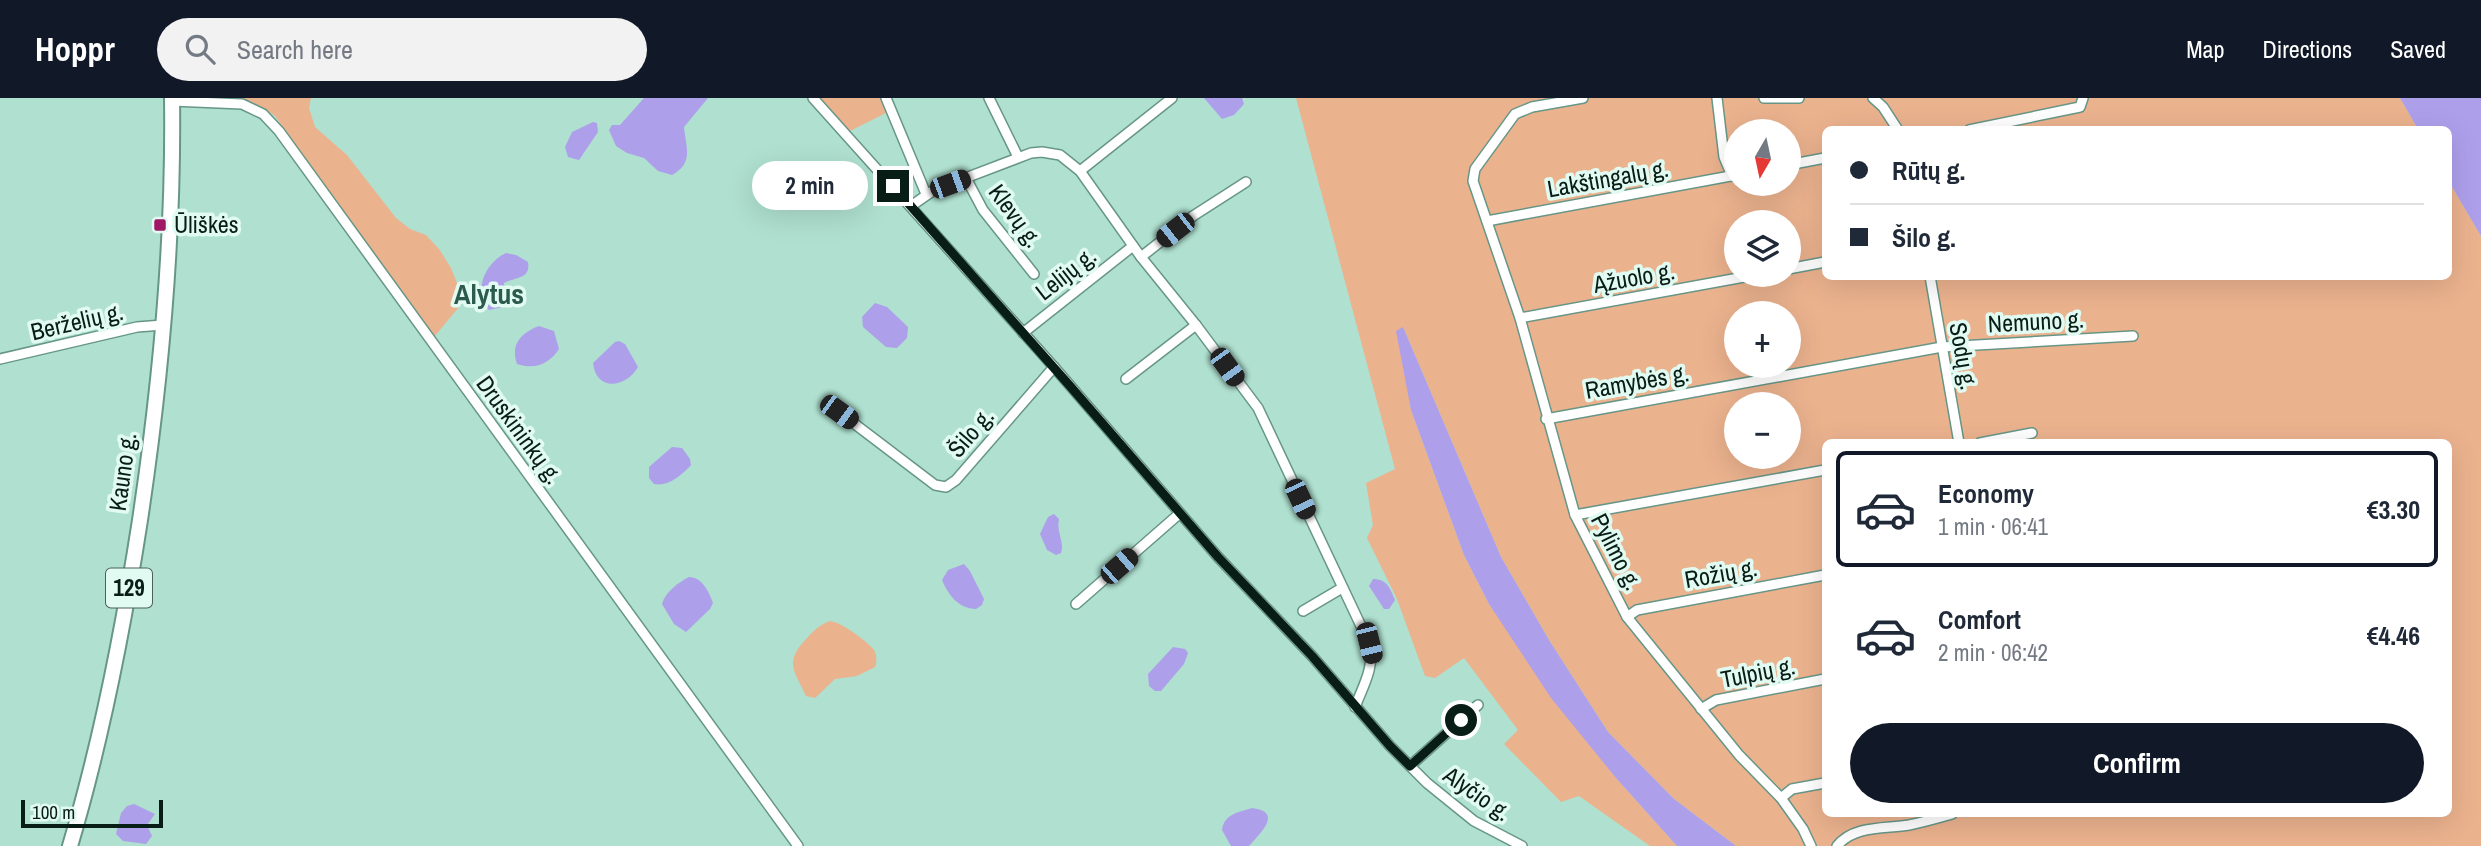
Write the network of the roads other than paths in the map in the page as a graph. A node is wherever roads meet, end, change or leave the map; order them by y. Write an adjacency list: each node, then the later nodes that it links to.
1 (813, 98): 24 (street)
2 (886, 98): 23 (street)
3 (989, 98): 15 (street)
4 (1172, 98): 19 (street)
5 (1583, 98): 25 (street, Pylimo g.)
6 (1717, 98): 16 (street)
7 (1799, 98): 9 (street)
8 (1872, 98): 13 (street)
9 (1768, 99)
10 (172, 100): 11 (street, Druskininkų g.); 34 (main road, Kauno g. / 129)
11 (251, 102): 64 (street, Druskininkų g.)
12 (2081, 103): 14 (street)
13 (1895, 126)
14 (1986, 126)
15 (1018, 157): 19 (street); 21 (street)
16 (1724, 157)
17 (1822, 159): 18 (street)
18 (1801, 163)
19 (1080, 171): 26 (street)
20 (1724, 177): 25 (street, Lakštingalų g.)
21 (966, 178): 23 (street); 30 (street, Klevų g.)
22 (1246, 182): 27 (street)
23 (926, 194): 24 (street)
24 (911, 206): 36 (street)
25 (1487, 221): 33 (street, Pylimo g.)
26 (1133, 246): 27 (street); 36 (street, Lelijų g.)
27 (1141, 257): 35 (street)
28 (1822, 262): 29 (street)
29 (1801, 266)
30 (1034, 274)
31 (1931, 280): 38 (street, Sodų g.)
32 (1724, 281): 33 (street, Ąžuolo g.)
33 (1520, 318): 43 (street, Pylimo g.)
34 (163, 325): 39 (street, Berželių g.); 63 (main road, Kauno g. / 129)
35 (1196, 325): 41 (street); 51 (street)
36 (1023, 333): 40 (street)
37 (2133, 336): 38 (street, Nemuno g.)
38 (1942, 347): 43 (street, Ramybės g.); 45 (street, Sodų g.)
39 (0, 359)
40 (1054, 367): 42 (street, Šilo g.); 48 (street)
41 (1126, 379)
42 (839, 412)
43 (1546, 419): 49 (street, Pylimo g.)
44 (2032, 433): 46 (street)
45 (1958, 439)
46 (2001, 439)
47 (1822, 471): 49 (street)
48 (1179, 513): 52 (street); 57 (street)
49 (1575, 515): 54 (street, Pylimo g.)
50 (1822, 576): 54 (street, Rožių g.)
51 (1342, 589): 53 (street); 57 (street)
52 (1076, 604)
53 (1303, 611)
54 (1627, 617): 58 (street, Pylimo g.)
55 (1822, 680): 58 (street, Tulpių g.)
56 (1478, 705): 59 (street)
57 (1355, 706): 59 (street, Alyčio g.)
58 (1701, 709): 61 (street, Pylimo g.)
59 (1410, 766): 65 (street, Alyčio g.)
60 (1822, 784): 61 (street)
61 (1781, 798): 66 (street, Pylimo g.)
62 (1941, 817): 67 (street)
63 (70, 846)
64 (798, 846)
65 (1522, 846)
66 (1811, 846)
67 (1837, 846)

